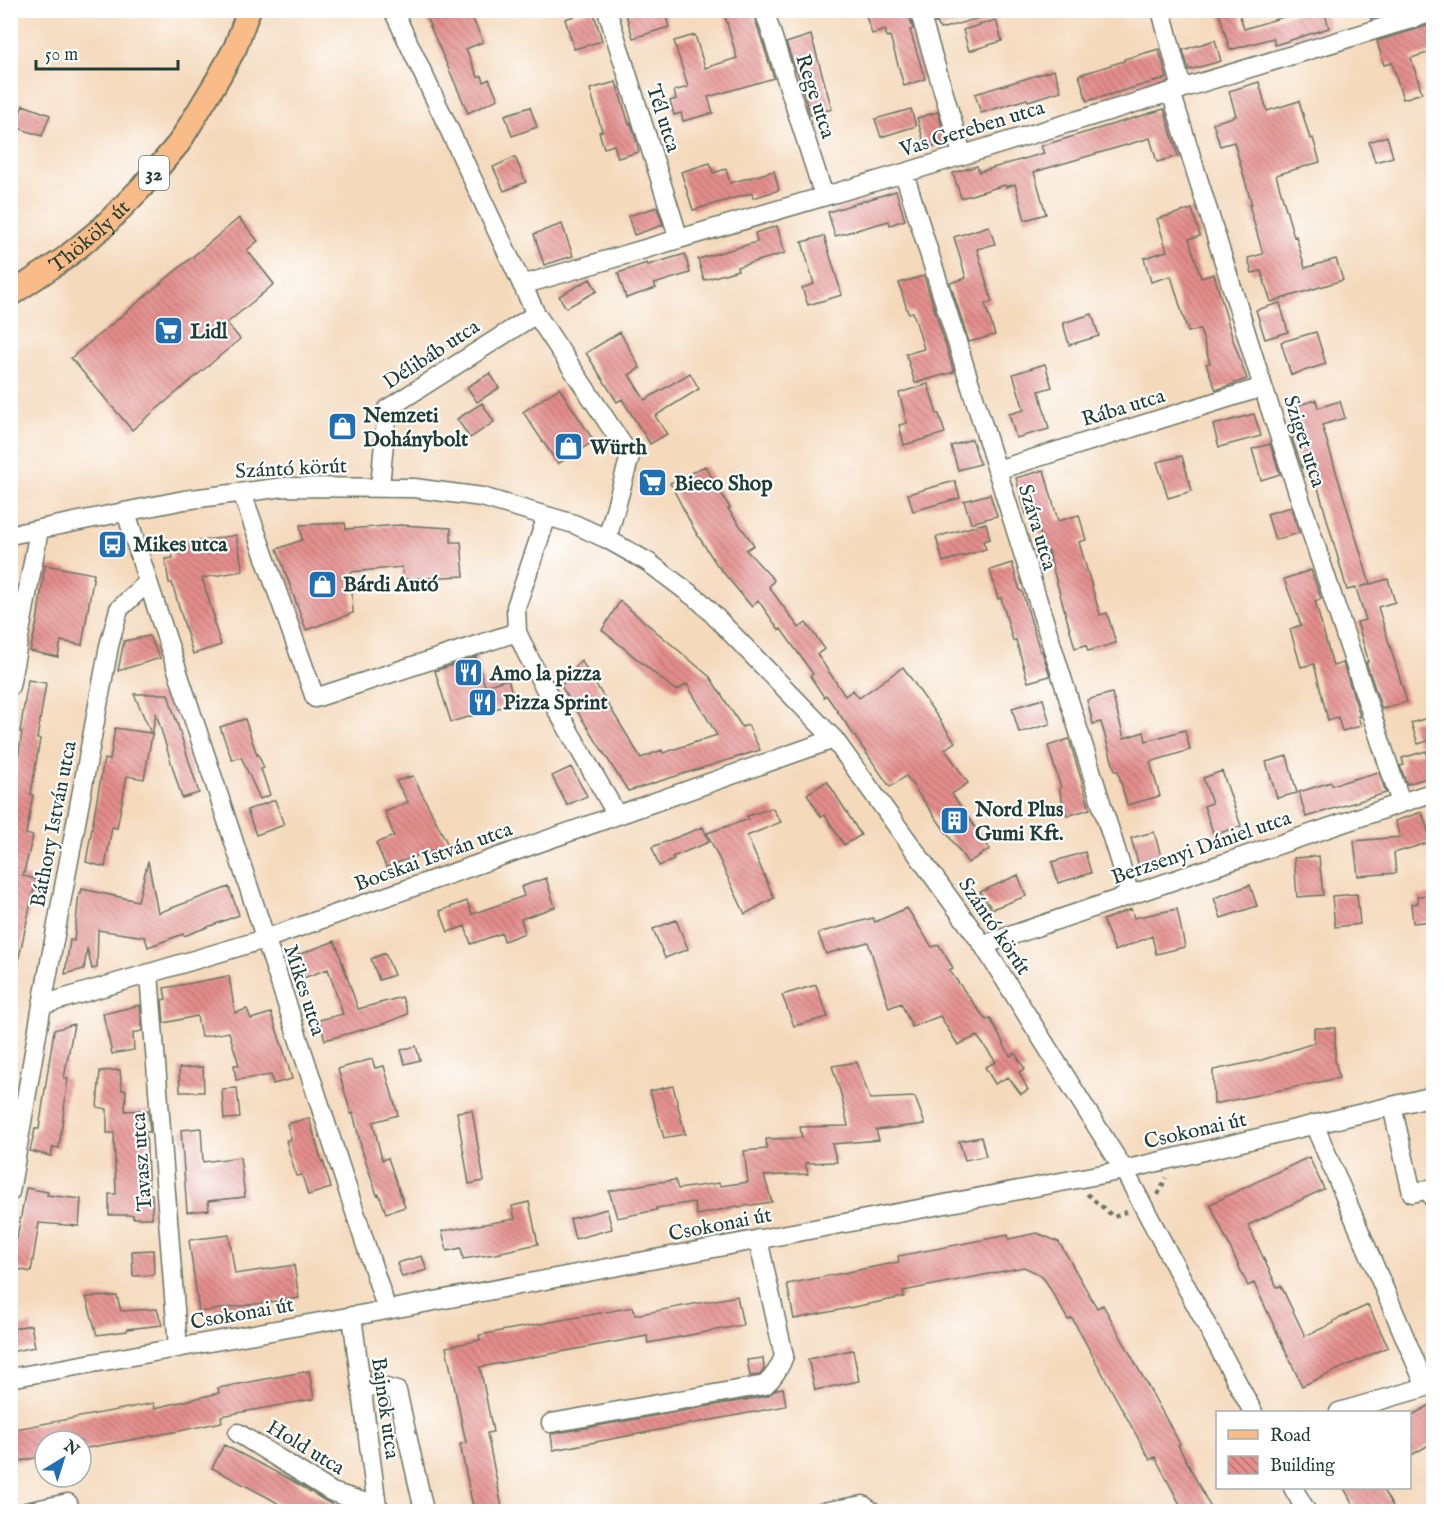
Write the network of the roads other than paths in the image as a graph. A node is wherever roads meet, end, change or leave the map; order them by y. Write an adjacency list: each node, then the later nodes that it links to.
1 (249, 10): 14 (main road, Thököly út / 32)
2 (393, 10): 13 (street)
3 (607, 10): 12 (street, Tél utca)
4 (764, 10): 11 (street, Rege utca)
5 (919, 10): 9 (street)
6 (1161, 10): 8 (street, Sziget utca)
7 (1434, 12): 8 (street, Vas Gereben utca)
8 (1176, 90): 9 (street, Vas Gereben utca); 16 (street, Sziget utca)
9 (962, 154): 10 (street, Vas Gereben utca)
10 (904, 172): 11 (street, Vas Gereben utca); 17 (street, Száva utca)
11 (824, 196): 12 (street, Vas Gereben utca)
12 (679, 239): 13 (street, Vas Gereben utca)
13 (522, 285): 15 (street)
14 (10, 295)
15 (536, 314): 18 (street, Délibáb utca); 24 (street)
16 (1263, 387): 17 (street, Rába utca); 31 (street, Sziget utca)
17 (997, 471): 33 (street, Száva utca)
18 (380, 487): 19 (street, Szántó körút); 21 (street, Szántó körút)
19 (242, 493): 20 (street, Szántó körút); 27 (street)
20 (126, 512): 22 (street, Szántó körút); 25 (street, Mikes utca)
21 (547, 516): 24 (street, Szántó körút); 27 (street)
22 (39, 530): 23 (street, Szántó körút); 26 (street)
23 (10, 535)
24 (607, 539): 29 (street, Szántó körút)
25 (148, 582): 34 (street, Mikes utca); 37 (street, Báthory István utca)
26 (17, 618): 28 (street)
27 (518, 632): 32 (street)
28 (10, 686)
29 (834, 739): 32 (street, Bocskai István utca); 35 (street, Szántó körút)
30 (1434, 792): 31 (street, Berzsenyi Dániel utca)
31 (1401, 803): 33 (street, Berzsenyi Dániel utca)
32 (617, 815): 34 (street, Bocskai István utca)
33 (1130, 895): 35 (street, Berzsenyi Dániel utca)
34 (265, 939): 36 (street, Bocskai István utca); 45 (street, Mikes utca)
35 (983, 945): 41 (street, Szántó körút)
36 (149, 974): 37 (street, Bocskai István utca); 47 (street, Tavasz utca)
37 (42, 1005): 42 (street, Báthory István utca)
38 (1434, 1096): 39 (street, Csokonai út)
39 (1392, 1106): 40 (street, Csokonai út); 43 (street)
40 (1314, 1124): 41 (street, Csokonai út); 49 (street)
41 (1124, 1170): 44 (street, Csokonai út); 51 (street, Szántó körút)
42 (10, 1192)
43 (1434, 1201)
44 (758, 1239): 45 (street, Csokonai út); 53 (street)
45 (387, 1310): 46 (street, Csokonai út)
46 (352, 1316): 47 (street, Csokonai út); 50 (street, Bajnok utca)
47 (177, 1348): 48 (street, Csokonai út)
48 (10, 1378)
49 (1430, 1386): 52 (street)
50 (361, 1388): 57 (street); 58 (street, Bajnok utca)
51 (1252, 1411)
52 (1346, 1411)
53 (551, 1423)
54 (238, 1433): 58 (street, Hold utca)
55 (1294, 1489): 62 (street)
56 (68, 1503): 59 (street)
57 (423, 1506)
58 (380, 1509)
59 (26, 1512)
60 (822, 1512): 61 (street)
61 (873, 1512)
62 (1306, 1512)

